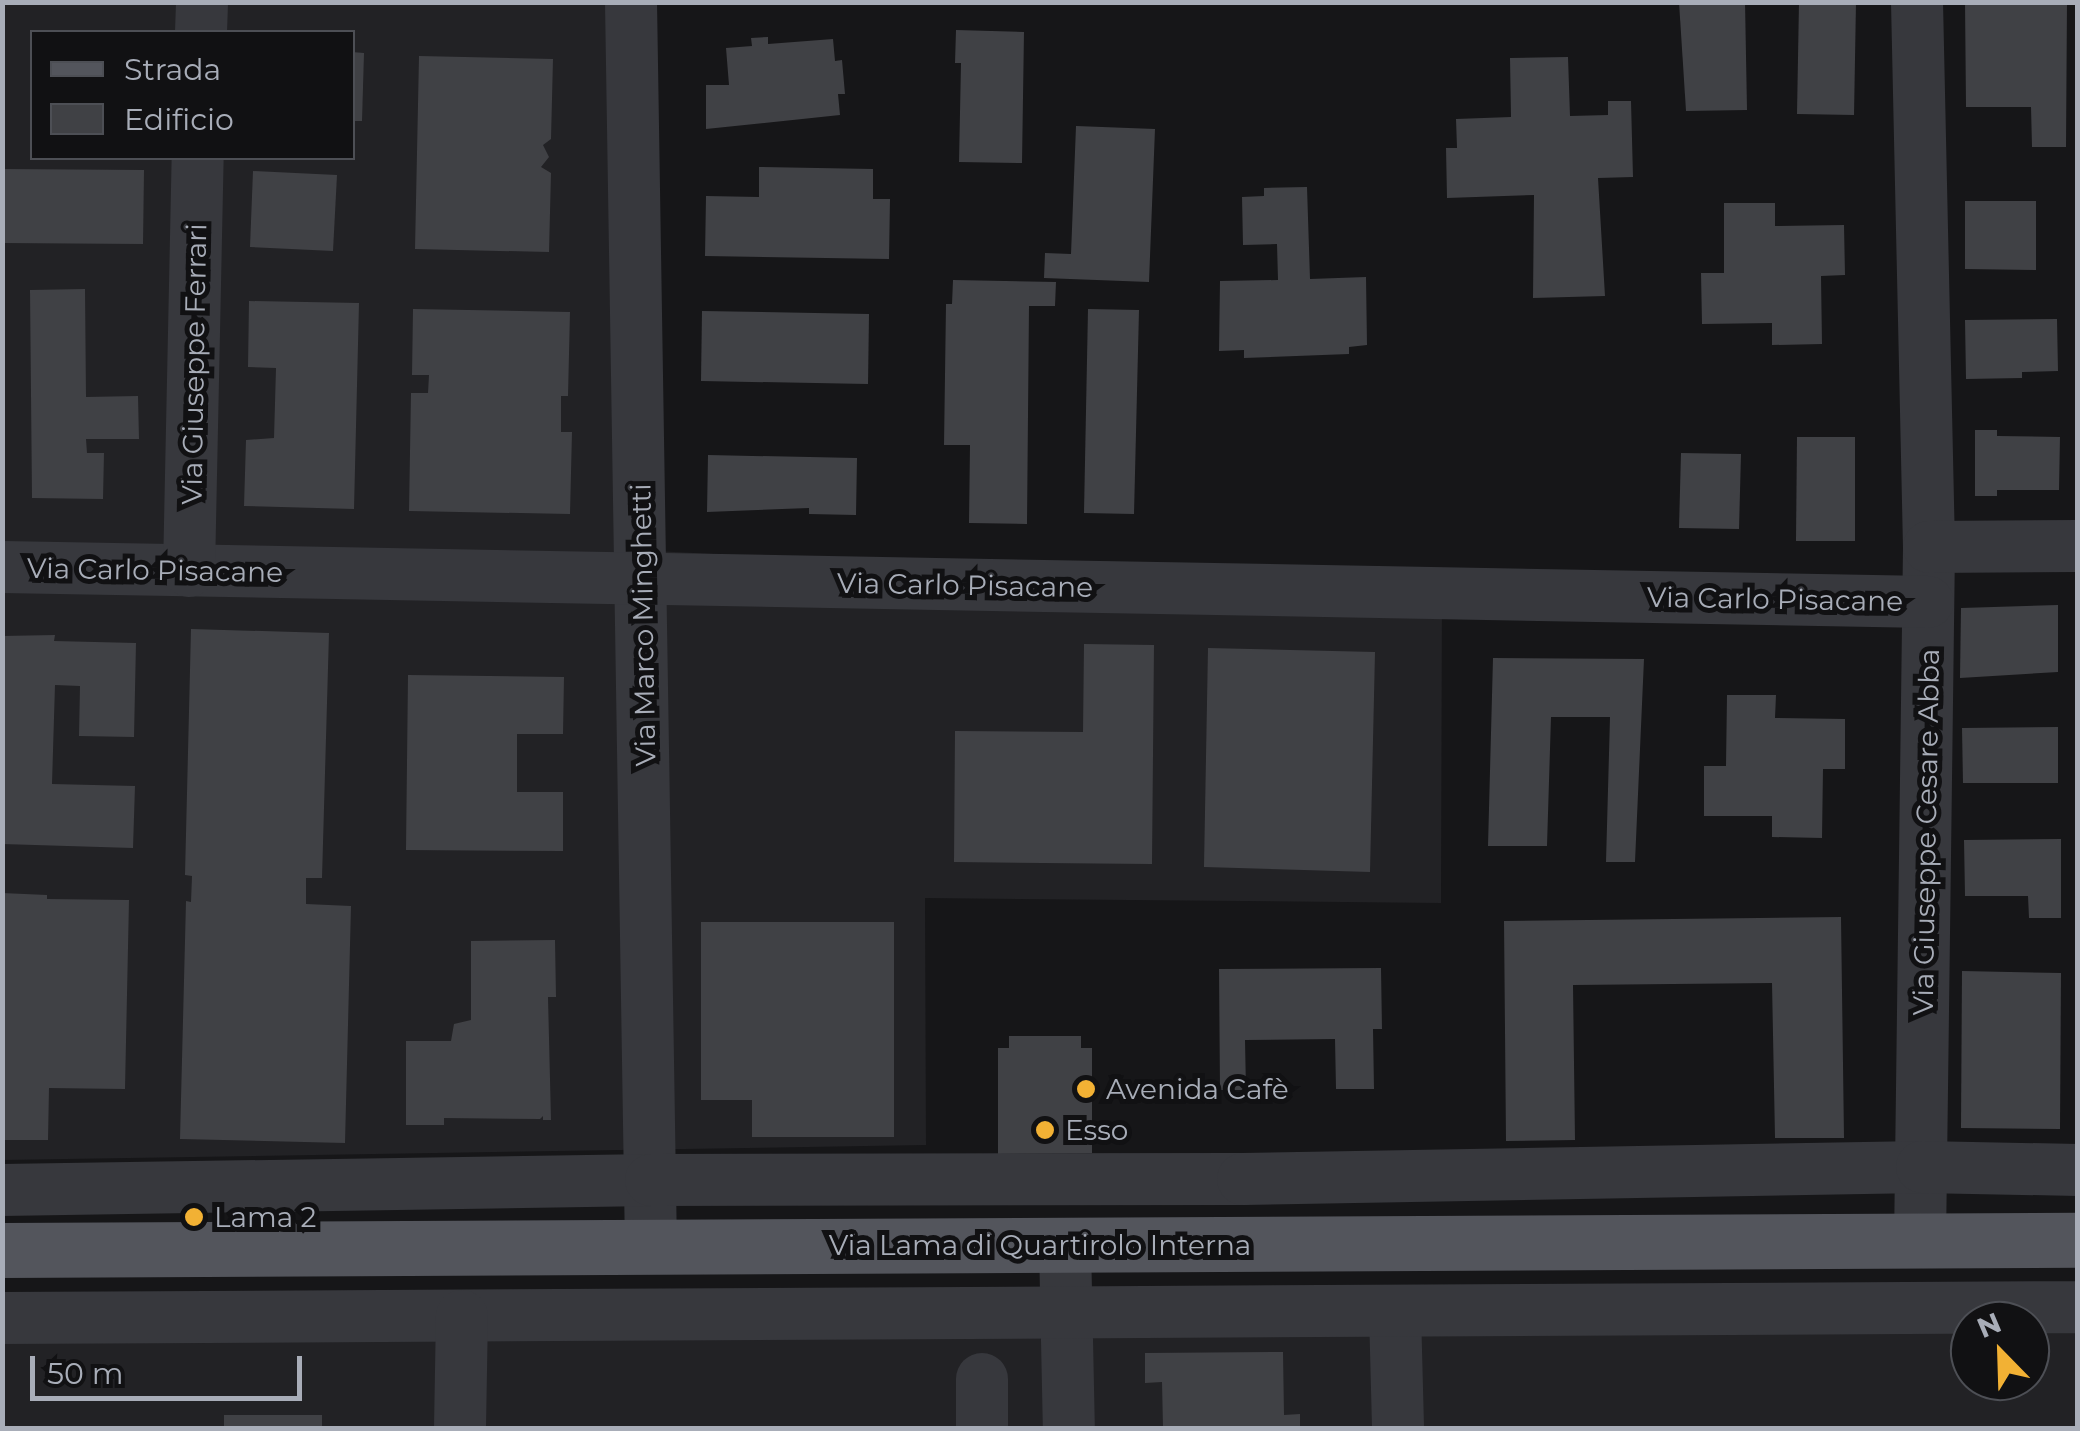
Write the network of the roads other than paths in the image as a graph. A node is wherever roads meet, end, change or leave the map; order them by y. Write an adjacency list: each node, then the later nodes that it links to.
1 (202, 2): 4 (street)
2 (631, 2): 10 (street, Via Marco Minghetti)
3 (1918, 2): 7 (street, Via Giuseppe Cesare Abba)
4 (201, 30)
5 (198, 160): 9 (street, Via Giuseppe Ferrari)
6 (2078, 546): 7 (street)
7 (1929, 547): 11 (street, Via Giuseppe Cesare Abba)
8 (2, 567): 9 (street, Via Carlo Pisacane)
9 (189, 571): 10 (street, Via Carlo Pisacane)
10 (642, 580): 11 (street, Via Carlo Pisacane); 14 (street, Via Marco Minghetti)
11 (1928, 602): 12 (street, Via Giuseppe Cesare Abba)
12 (1922, 1167): 13 (street); 15 (street); 18 (street, Via Giuseppe Cesare Abba)
13 (2078, 1170)
14 (651, 1180): 15 (street); 16 (street); 21 (street, Via Marco Minghetti)
15 (1244, 1180): 20 (street)
16 (2, 1190)
17 (2078, 1240): 18 (main road, Via Lama di Quartirolo Interna)
18 (1920, 1242): 20 (main road, Via Lama di Quartirolo Interna)
19 (1065, 1244): 20 (main road, Via Lama di Quartirolo Interna); 21 (main road, Via Lama di Quartirolo Interna); 25 (street)
20 (1311, 1244)
21 (651, 1247): 22 (main road, Via Lama di Quartirolo Interna)
22 (2, 1250)
23 (2078, 1306): 24 (street)
24 (1395, 1312): 25 (street); 30 (street)
25 (1065, 1314): 26 (street); 29 (street)
26 (462, 1316): 27 (street); 28 (street)
27 (2, 1318)
28 (460, 1428)
29 (1069, 1428)
30 (1398, 1428)

